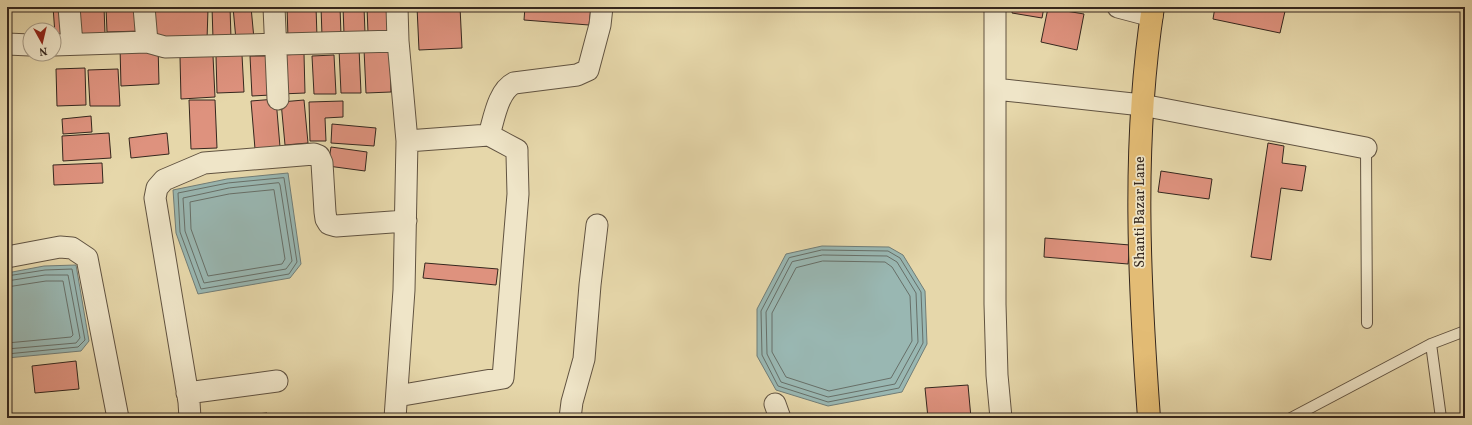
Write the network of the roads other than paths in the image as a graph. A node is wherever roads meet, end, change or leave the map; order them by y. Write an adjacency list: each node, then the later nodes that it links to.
1 (69, 7): 13 (street)
2 (144, 7): 10 (street)
3 (274, 7): 14 (street)
4 (397, 7): 9 (street)
5 (602, 7): 18 (street)
6 (995, 7): 15 (street)
7 (1118, 7): 8 (street)
8 (1152, 12): 17 (main road, Shanti Bazar Lane)
9 (398, 41): 14 (street); 19 (street)
10 (147, 42): 13 (street); 14 (street)
11 (7, 44): 12 (street)
12 (22, 45)
13 (63, 45)
14 (276, 45): 16 (street)
15 (995, 90): 17 (street); 34 (street)
16 (278, 99)
17 (1142, 106): 20 (street); 35 (main road, Shanti Bazar Lane)
18 (489, 136): 19 (street); 29 (street)
19 (407, 141): 21 (street)
20 (1366, 148): 24 (lane)
21 (406, 221): 28 (street); 29 (street)
22 (597, 225): 33 (street)
23 (7, 256): 30 (street)
24 (1366, 323)
25 (1465, 331): 26 (lane)
26 (1431, 344): 36 (lane); 37 (lane)
27 (277, 381): 28 (street)
28 (187, 393): 31 (street)
29 (397, 396): 32 (street)
30 (118, 418)
31 (190, 418)
32 (395, 418)
33 (570, 418)
34 (1001, 418)
35 (1149, 418)
36 (1291, 418)
37 (1441, 418)

